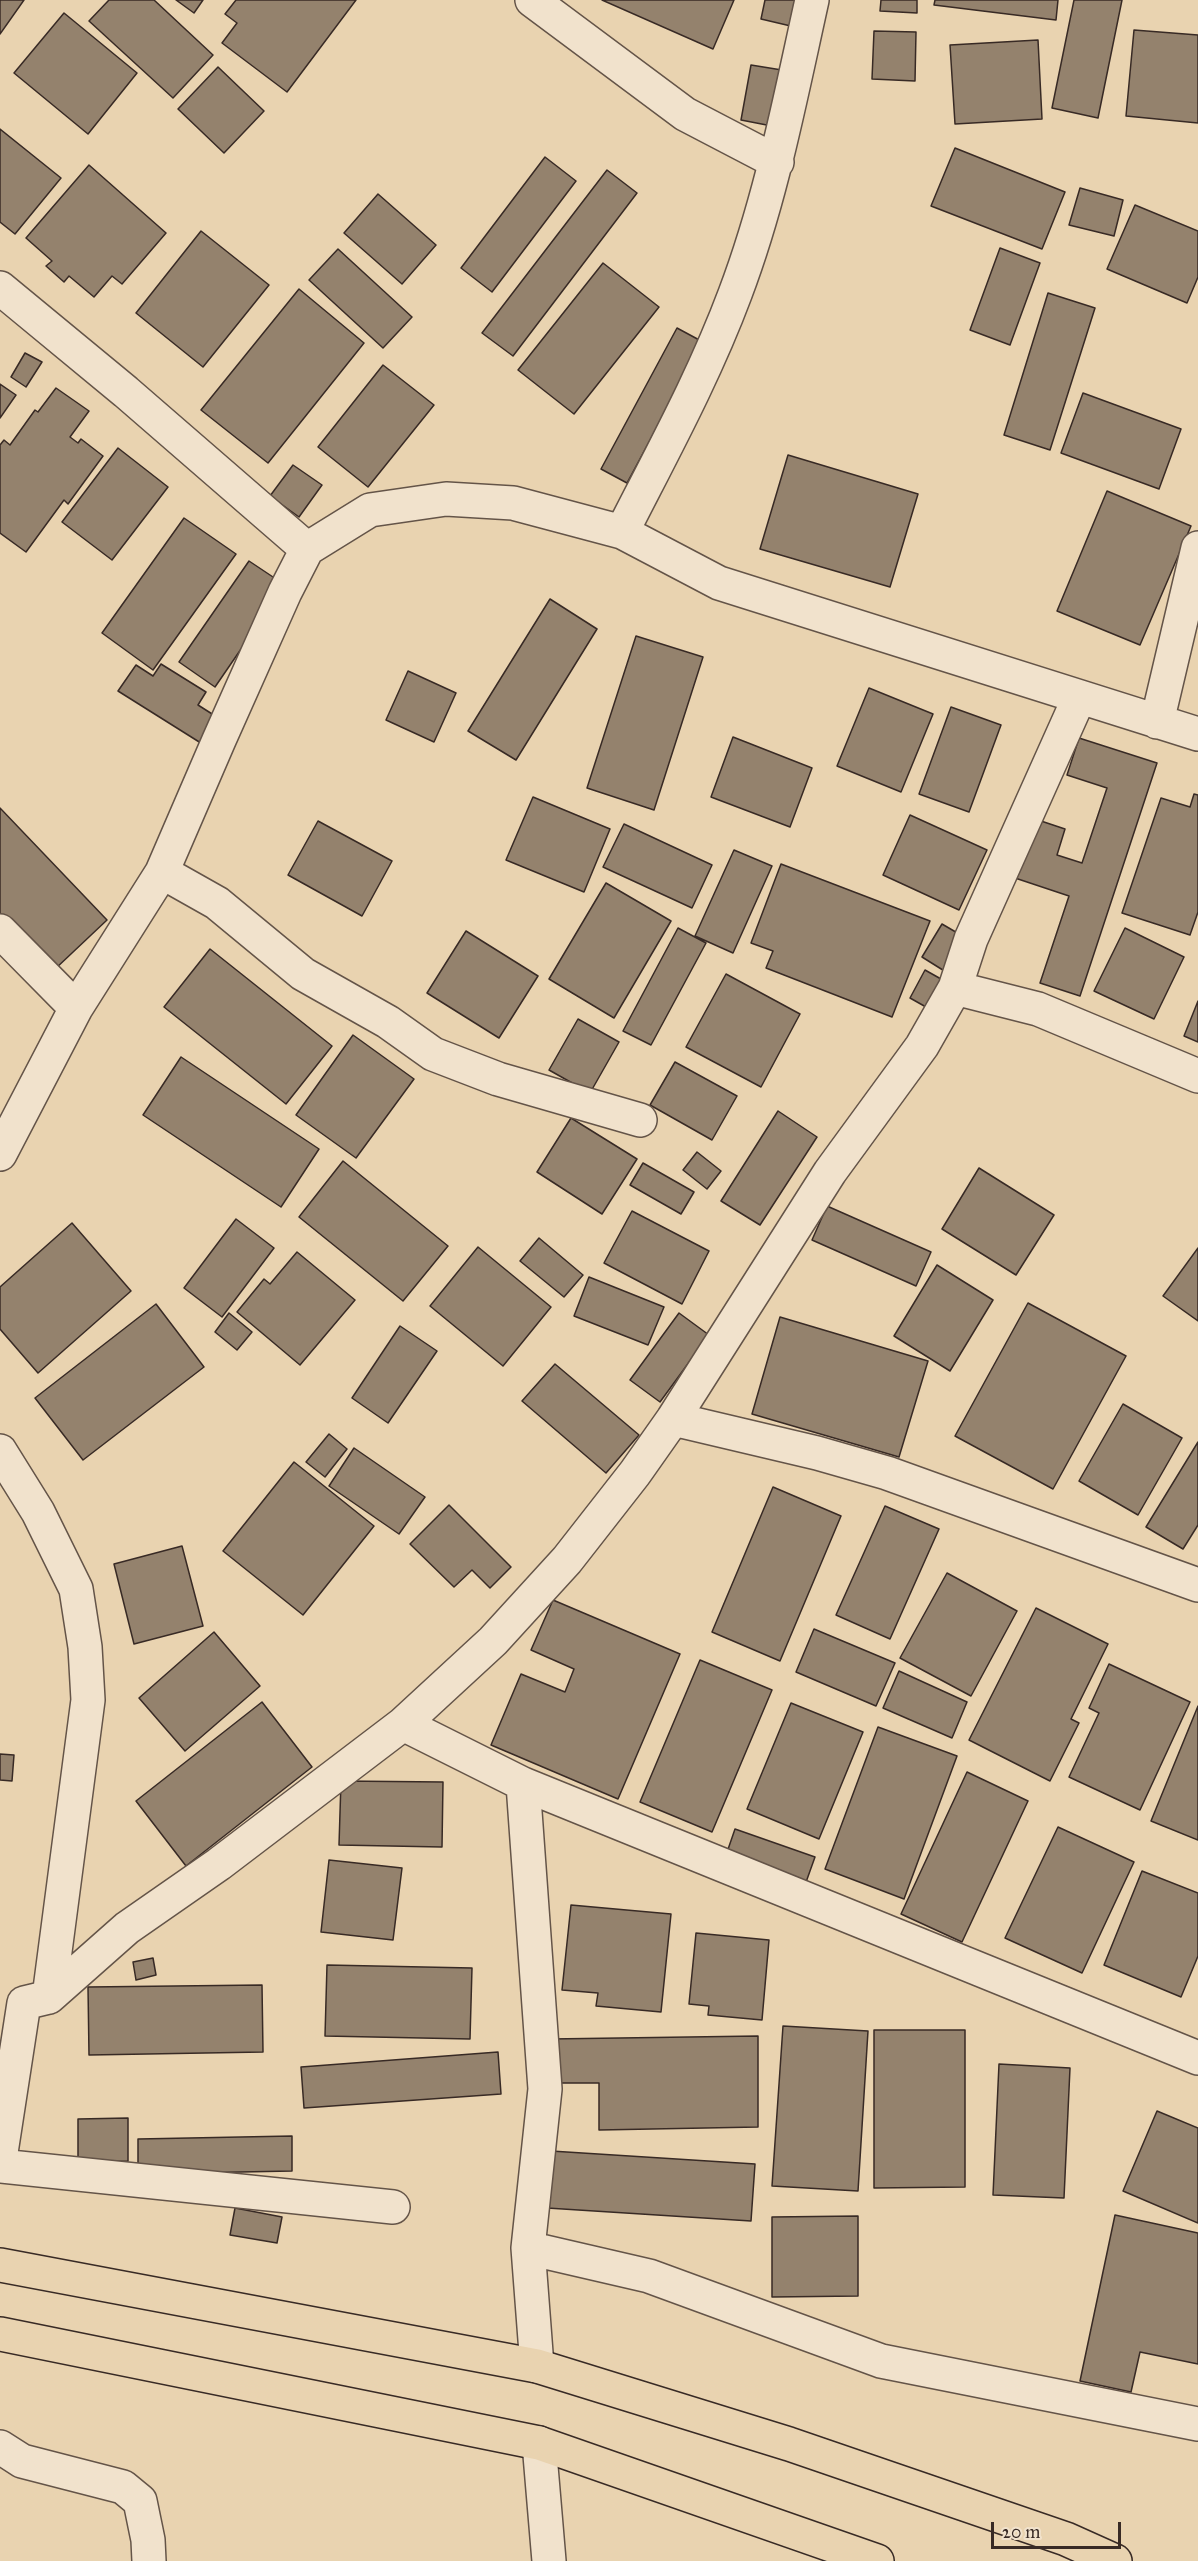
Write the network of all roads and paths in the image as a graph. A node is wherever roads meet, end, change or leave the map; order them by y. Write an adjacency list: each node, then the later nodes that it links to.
1 (532, 0): 3 (street)
2 (812, 0): 3 (street)
3 (777, 162): 5 (street)
4 (0, 288): 7 (street)
5 (622, 532): 7 (street); 8 (street)
6 (1198, 548): 9 (street)
7 (307, 549): 11 (street)
8 (1079, 698): 9 (street); 13 (street)
9 (1157, 722): 10 (street)
10 (1198, 734)
11 (162, 872): 14 (street); 16 (street)
12 (0, 931): 14 (street)
13 (956, 988): 15 (street); 18 (street)
14 (75, 1008): 17 (street)
15 (1198, 1076)
16 (640, 1120)
17 (0, 1154)
18 (674, 1419): 20 (street); 21 (street)
19 (0, 1451): 23 (street)
20 (1198, 1585)
21 (403, 1724): 22 (street); 23 (street)
22 (524, 1784): 24 (street); 28 (street)
23 (49, 1997): 25 (street)
24 (1198, 2058)
25 (0, 2159)
26 (0, 2166): 27 (street)
27 (393, 2207)
28 (528, 2248): 31 (street); 32 (street)
29 (0, 2265): 31 (main road)
30 (0, 2334): 33 (main road)
31 (537, 2366): 38 (main road)
32 (1198, 2424)
33 (539, 2443): 36 (street); 37 (main road)
34 (0, 2447): 35 (street)
35 (148, 2561)
36 (549, 2561)
37 (877, 2561)
38 (1115, 2561)

